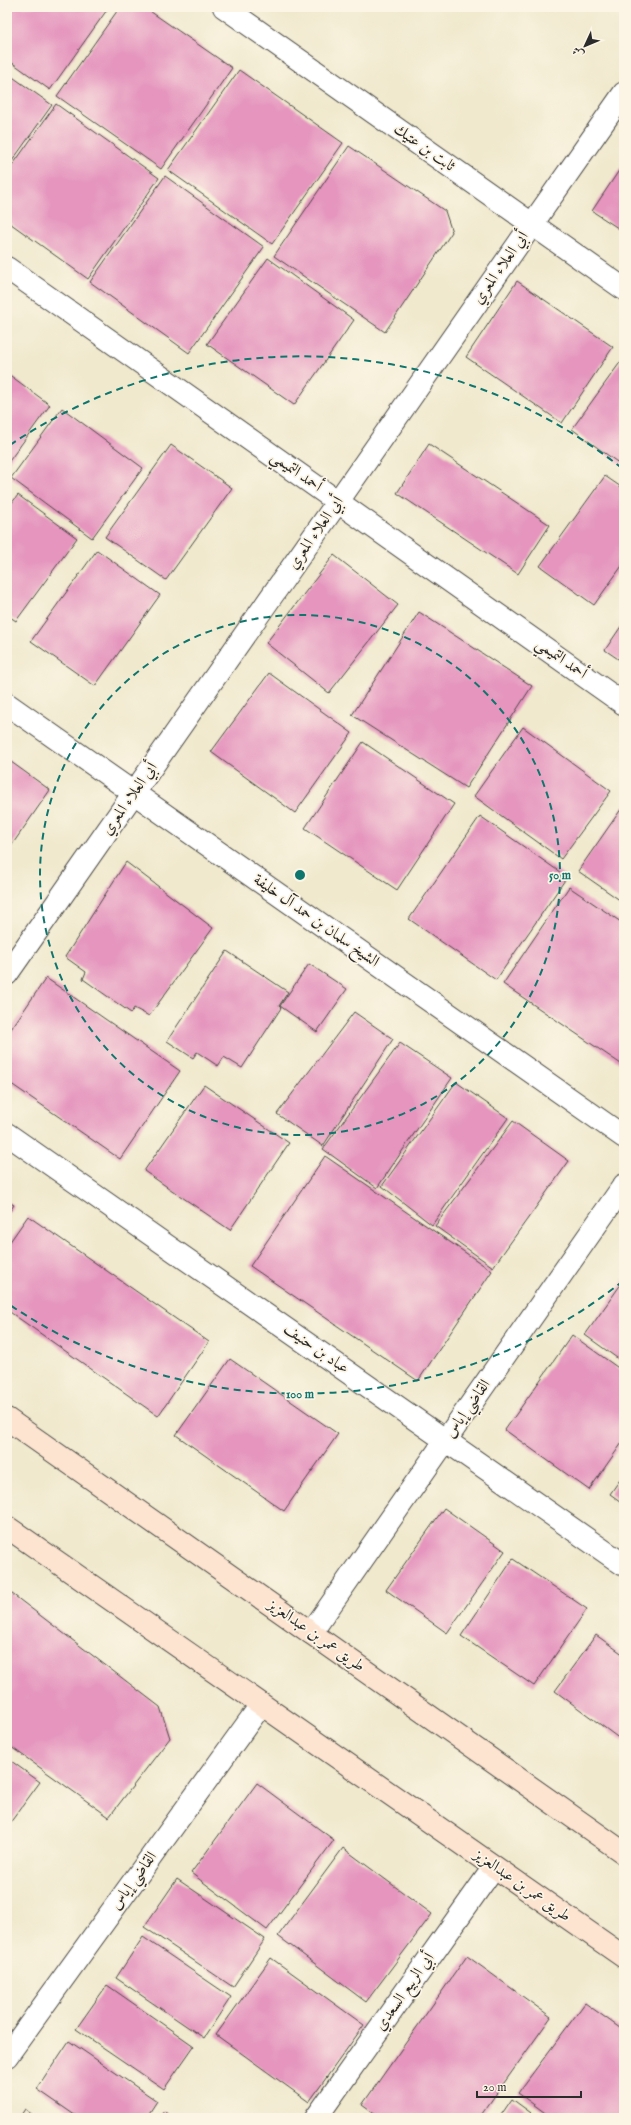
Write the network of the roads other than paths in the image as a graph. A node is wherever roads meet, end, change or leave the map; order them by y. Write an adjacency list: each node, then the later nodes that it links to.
1 (224, 7): 3 (street, ثابت بن عتيك)
2 (624, 93): 3 (street, أبي العلاء المعري)
3 (532, 224): 5 (street, ثابت بن عتيك); 6 (street, أبي العلاء المعري)
4 (7, 268): 6 (street, أحمد التميمي)
5 (624, 289)
6 (338, 502): 8 (street, أحمد التميمي); 9 (street, أبي العلاء المعري)
7 (7, 704): 9 (street, الشيخ سلمان بن حمد آل خليفة)
8 (624, 704)
9 (134, 793): 10 (street, أبي العلاء المعري); 12 (street, الشيخ سلمان بن حمد آل خليفة)
10 (7, 974)
11 (7, 1134): 15 (street, عباد بن حنيف)
12 (624, 1137)
13 (624, 1185): 15 (street, القاضي إياس)
14 (7, 1419): 18 (main road, طريق عمر بن عبدالعزيز)
15 (446, 1440): 17 (street, عباد بن حنيف); 18 (street, القاضي إياس)
16 (7, 1527): 19 (main road, طريق عمر بن عبدالعزيز)
17 (624, 1565)
18 (311, 1633): 20 (main road, طريق عمر بن عبدالعزيز)
19 (261, 1705): 21 (main road, طريق عمر بن عبدالعزيز); 23 (street, القاضي إياس)
20 (624, 1853)
21 (494, 1867): 22 (main road, طريق عمر بن عبدالعزيز); 24 (street, أبي الربيع السعدي)
22 (624, 1957)
23 (7, 2056)
24 (316, 2118)

